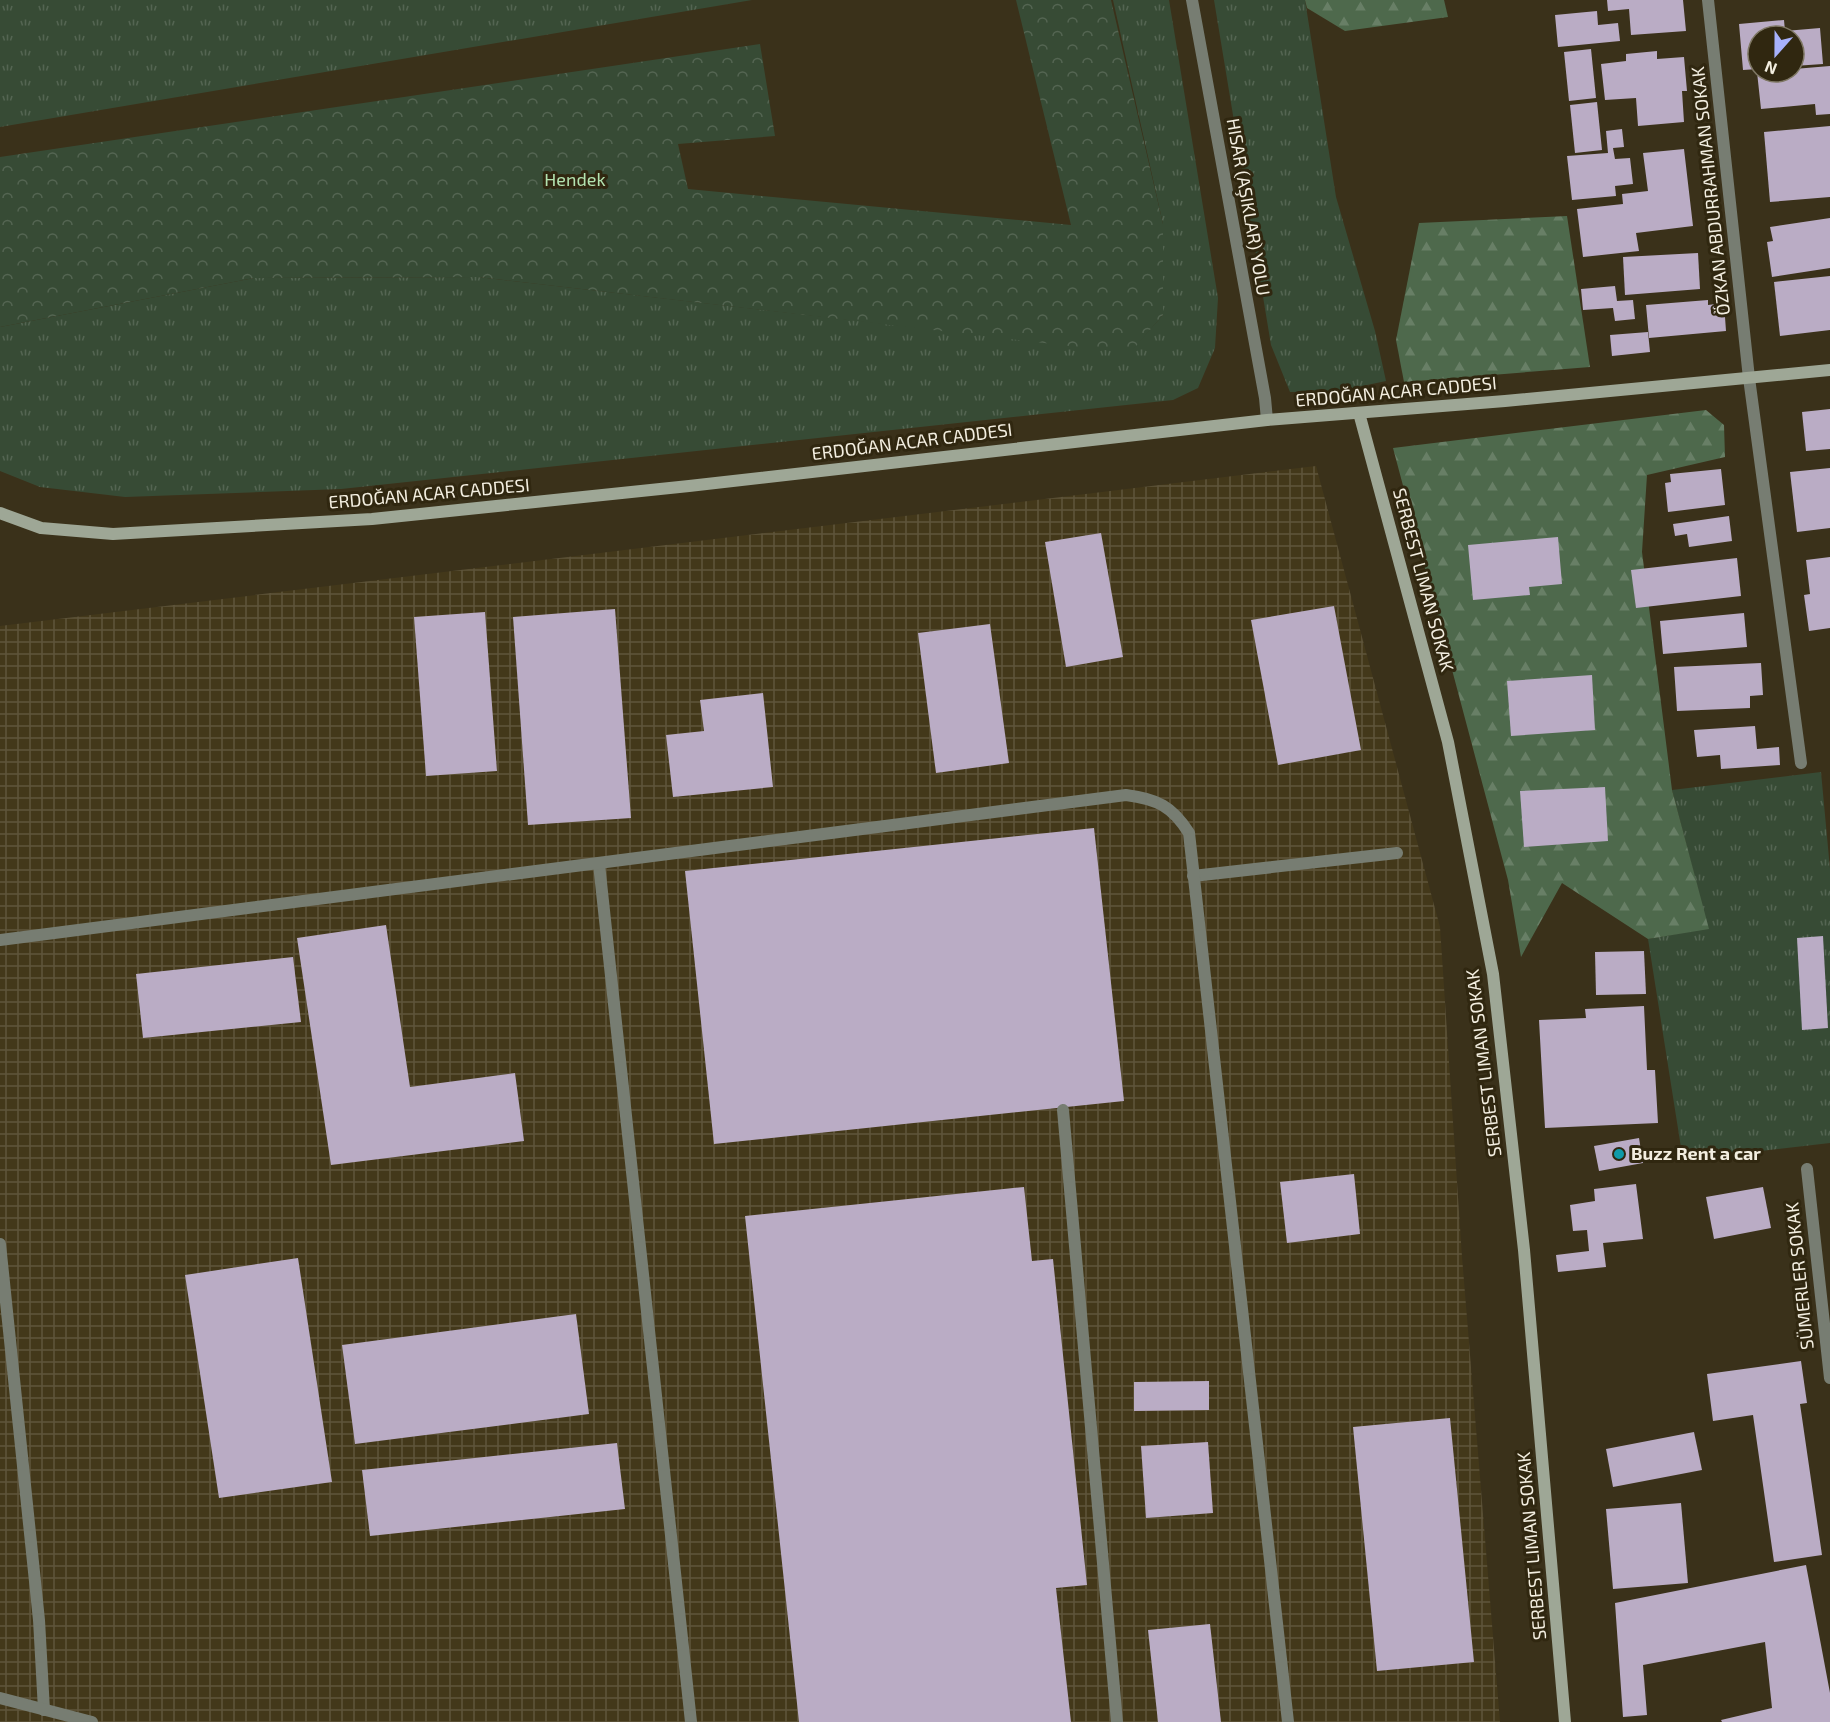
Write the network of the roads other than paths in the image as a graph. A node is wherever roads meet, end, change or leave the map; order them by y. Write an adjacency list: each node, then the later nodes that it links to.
1 (1192, 0): 6 (street)
2 (1708, 0): 4 (street, ÖZKAN ABDURRAHMAN SOKAK)
3 (1830, 370): 4 (main road, ERDOĞAN ACAR CADDESI)
4 (1749, 378): 5 (main road, ERDOĞAN ACAR CADDESI); 8 (street, ÖZKAN ABDURRAHMAN SOKAK)
5 (1359, 413): 6 (main road, ERDOĞAN ACAR CADDESI); 24 (main road, SERBEST LIMAN SOKAK)
6 (1267, 420): 7 (main road, ERDOĞAN ACAR CADDESI)
7 (0, 513)
8 (1801, 763)
9 (1397, 853): 11 (street)
10 (599, 864): 11 (street); 12 (street); 21 (street)
11 (1193, 876): 23 (street)
12 (0, 940)
13 (1063, 1110): 22 (street)
14 (1807, 1169): 16 (street, SÜMERLER SOKAK)
15 (0, 1244): 19 (street)
16 (1827, 1328): 17 (street, SÜMERLER SOKAK)
17 (1830, 1378)
18 (0, 1698): 19 (street)
19 (45, 1710): 20 (street)
20 (92, 1722)
21 (691, 1722)
22 (1117, 1722)
23 (1288, 1722)
24 (1565, 1722)

